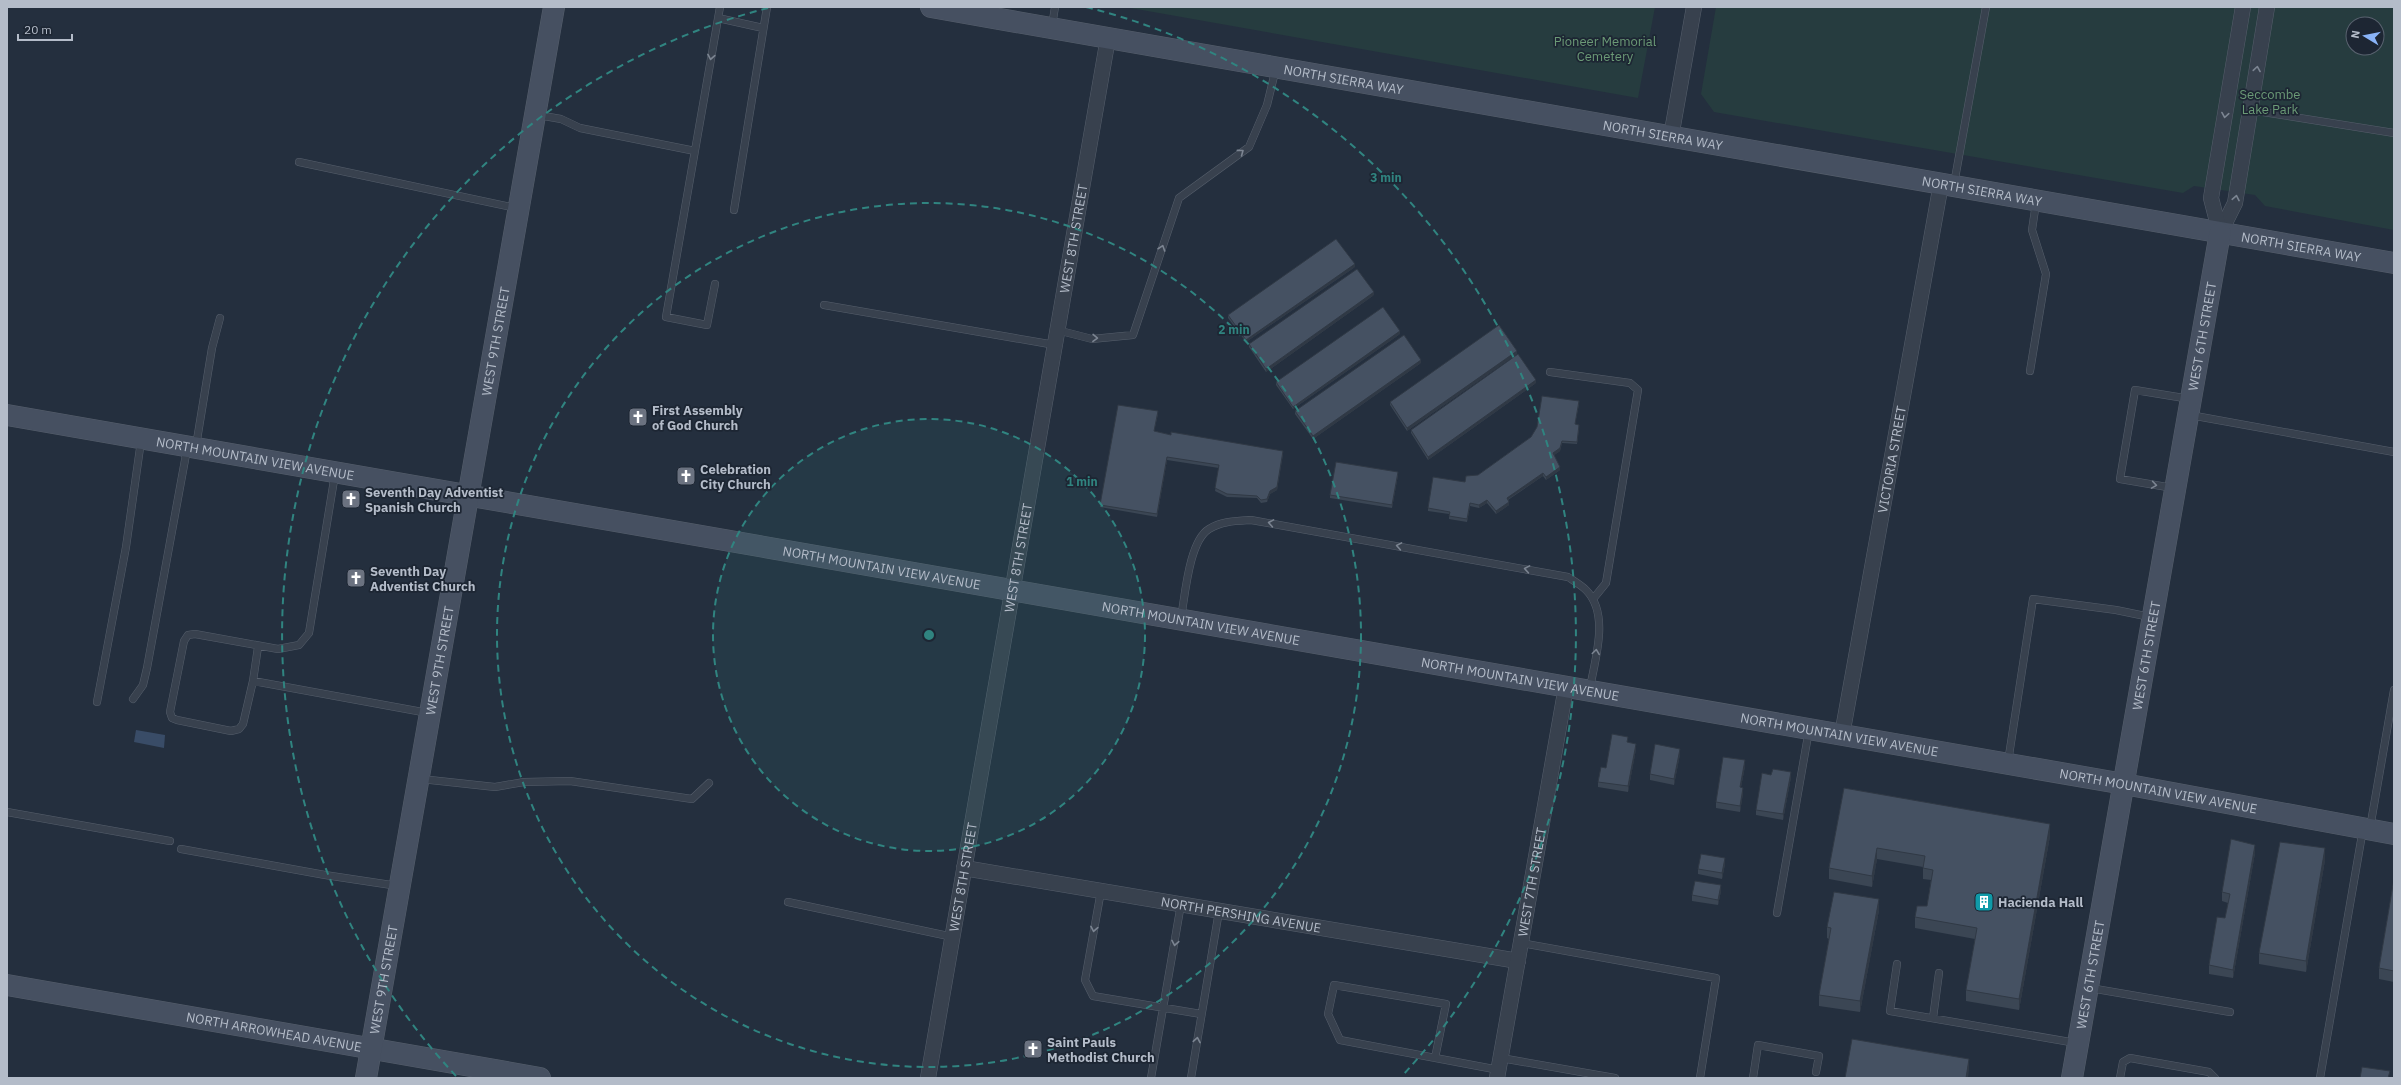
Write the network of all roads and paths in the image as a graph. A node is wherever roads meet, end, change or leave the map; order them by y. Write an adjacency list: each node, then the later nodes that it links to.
1 (554, 7): 16 (street, WEST 9TH STREET)
2 (720, 7): 10 (lane)
3 (767, 7): 11 (lane)
4 (1055, 7): 12 (lane)
5 (1694, 7): 18 (street)
6 (1986, 7): 21 (lane)
7 (2243, 7): 25 (street, one-way to 25)
8 (2267, 7): 15 (street, one-way to 8)
9 (944, 8): 12 (street, NORTH SIERRA WAY)
10 (718, 18): 11 (lane); 19 (lane, one-way to 19)
11 (763, 28): 24 (lane)
12 (1051, 28): 13 (street, NORTH SIERRA WAY)
13 (1108, 38): 14 (street, NORTH SIERRA WAY); 30 (street, WEST 8TH STREET)
14 (1276, 68): 18 (street, NORTH SIERRA WAY); 30 (lane, one-way to 14)
15 (2250, 110): 17 (lane); 25 (street, one-way to 15)
16 (535, 114): 19 (lane); 23 (street, WEST 9TH STREET)
17 (2394, 133)
18 (1671, 137): 21 (street, NORTH SIERRA WAY)
19 (695, 151): 27 (lane)
20 (298, 162): 23 (lane)
21 (1948, 185): 22 (street, NORTH SIERRA WAY); 54 (street, VICTORIA STREET)
22 (2036, 200): 25 (street, NORTH SIERRA WAY); 31 (lane)
23 (519, 208): 40 (street, WEST 9TH STREET)
24 (734, 210)
25 (2220, 233): 26 (street, NORTH SIERRA WAY); 33 (street, WEST 6TH STREET)
26 (2394, 263)
27 (715, 284)
28 (824, 305): 30 (lane)
29 (220, 318): 36 (lane)
30 (1056, 338): 41 (street, WEST 8TH STREET)
31 (2030, 371)
32 (1550, 372): 42 (lane)
33 (2189, 407): 37 (lane); 39 (street, WEST 6TH STREET); 39 (lane, one-way to 39)
34 (7, 415): 35 (street, NORTH MOUNTAIN VIEW AVENUE)
35 (142, 438): 36 (street, NORTH MOUNTAIN VIEW AVENUE); 51 (lane)
36 (191, 447): 38 (street, NORTH MOUNTAIN VIEW AVENUE); 50 (lane)
37 (2394, 452)
38 (335, 472): 40 (street, NORTH MOUNTAIN VIEW AVENUE); 45 (lane)
39 (2175, 488): 43 (street, WEST 6TH STREET)
40 (468, 496): 41 (street, NORTH MOUNTAIN VIEW AVENUE); 52 (street, WEST 9TH STREET)
41 (1012, 590): 44 (street, NORTH MOUNTAIN VIEW AVENUE); 64 (street, WEST 8TH STREET)
42 (1593, 599): 44 (lane, one-way to 44); 48 (lane, one-way to 42)
43 (2153, 618): 55 (lane); 58 (street, WEST 6TH STREET)
44 (1181, 619): 47 (street, NORTH MOUNTAIN VIEW AVENUE)
45 (258, 647): 46 (lane); 46 (lane)
46 (252, 681): 52 (lane)
47 (1566, 687): 48 (street, NORTH MOUNTAIN VIEW AVENUE); 72 (street, WEST 7TH STREET)
48 (1590, 690): 53 (street, NORTH MOUNTAIN VIEW AVENUE)
49 (2394, 690): 60 (lane)
50 (133, 699)
51 (97, 702)
52 (430, 713): 56 (street, WEST 9TH STREET)
53 (1810, 729): 54 (street, NORTH MOUNTAIN VIEW AVENUE); 70 (lane)
54 (1842, 735): 55 (street, NORTH MOUNTAIN VIEW AVENUE)
55 (2008, 764): 58 (street, NORTH MOUNTAIN VIEW AVENUE)
56 (419, 778): 57 (lane); 65 (street, WEST 9TH STREET)
57 (709, 783)
58 (2124, 784): 60 (street, NORTH MOUNTAIN VIEW AVENUE); 77 (street, WEST 6TH STREET)
59 (7, 812): 62 (lane)
60 (2366, 830): 61 (street, NORTH MOUNTAIN VIEW AVENUE); 98 (lane)
61 (2394, 834)
62 (170, 842)
63 (181, 848): 65 (lane)
64 (964, 868): 66 (street, NORTH PERSHING AVENUE); 71 (street, WEST 8TH STREET)
65 (400, 887): 83 (street, WEST 9TH STREET)
66 (1101, 891): 68 (street, NORTH PERSHING AVENUE); 78 (lane, one-way to 78)
67 (788, 902): 71 (lane)
68 (1181, 904): 69 (street, NORTH PERSHING AVENUE); 78 (lane, one-way to 78)
69 (1219, 911): 73 (street, NORTH PERSHING AVENUE); 80 (lane)
70 (1778, 913)
71 (953, 936): 89 (street, WEST 8TH STREET)
72 (1521, 943): 73 (street, WEST 7TH STREET); 93 (lane)
73 (1518, 961): 85 (street, WEST 7TH STREET)
74 (1897, 964): 81 (lane)
75 (1939, 973): 81 (lane)
76 (7, 985): 83 (street, NORTH ARROWHEAD AVENUE)
77 (2088, 988): 79 (lane); 82 (street, WEST 6TH STREET)
78 (1164, 1007): 80 (lane); 90 (lane)
79 (2230, 1012)
80 (1202, 1014): 91 (lane, one-way to 80)
81 (1932, 1018): 82 (lane)
82 (2078, 1043): 95 (street, WEST 6TH STREET)
83 (371, 1049): 87 (street, WEST 9TH STREET); 88 (street, NORTH ARROWHEAD AVENUE)
84 (1435, 1058): 84 (lane); 85 (lane)
85 (1499, 1069): 92 (lane)
86 (1816, 1072): 94 (lane)
87 (366, 1078)
88 (540, 1078)
89 (928, 1078)
90 (1151, 1078)
91 (1190, 1078)
92 (1615, 1078)
93 (1700, 1078)
94 (1753, 1078)
95 (2072, 1078)
96 (2120, 1078): 97 (lane)
97 (2215, 1078)
98 (2320, 1078)

